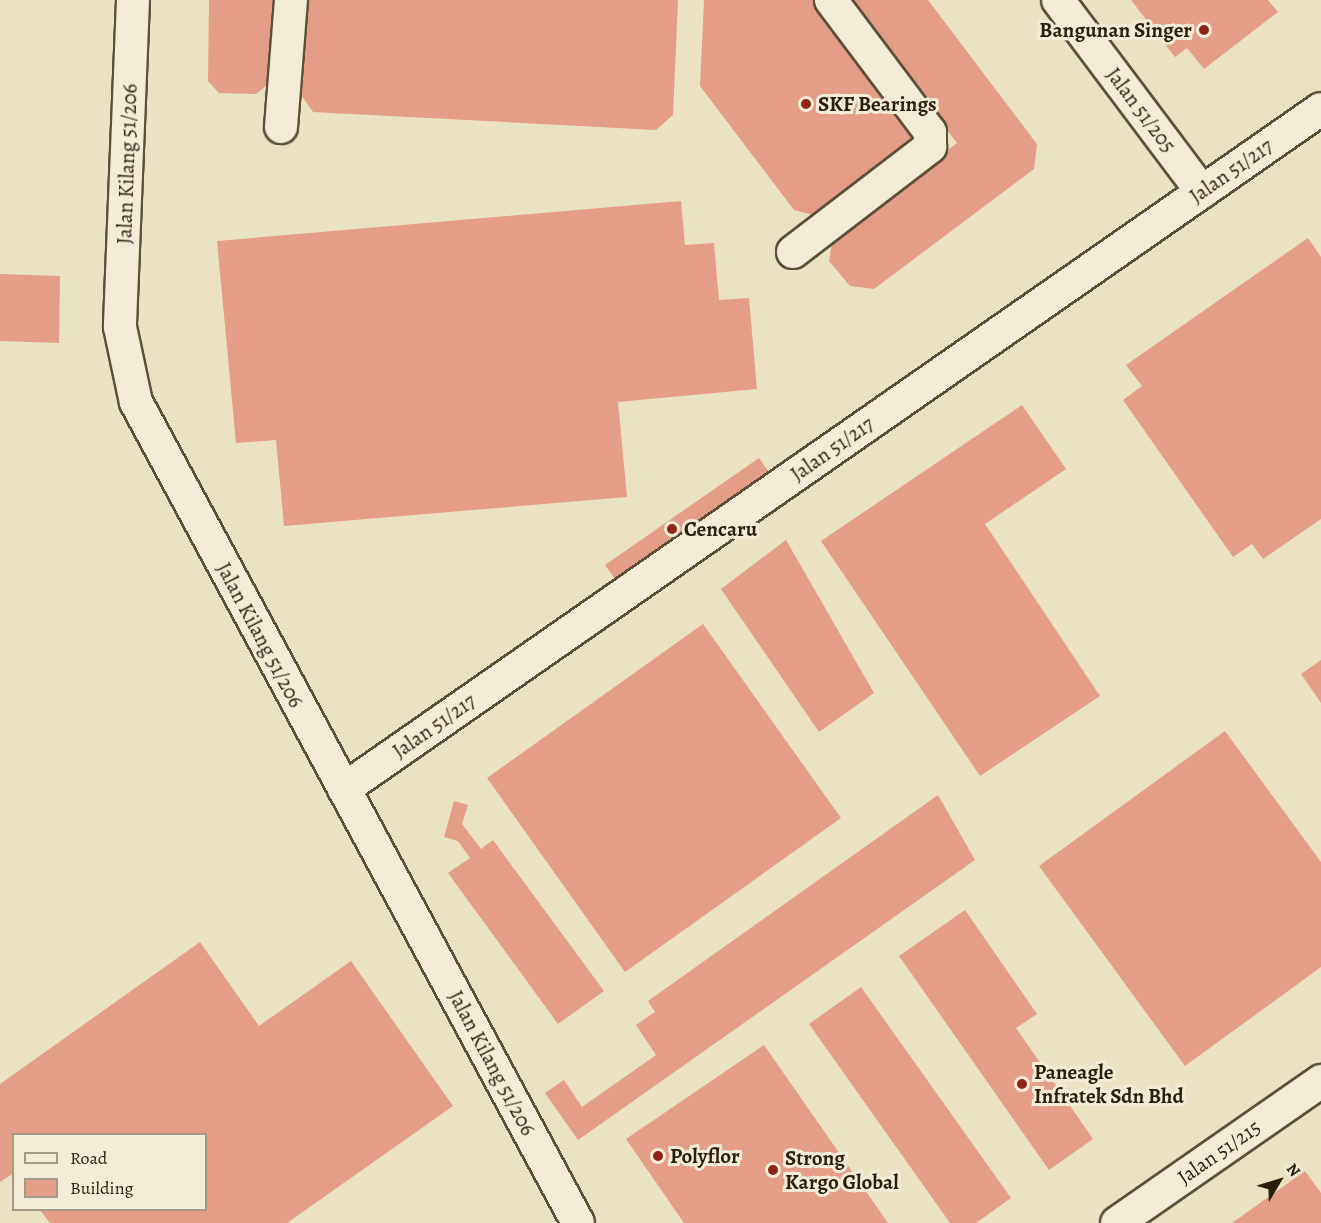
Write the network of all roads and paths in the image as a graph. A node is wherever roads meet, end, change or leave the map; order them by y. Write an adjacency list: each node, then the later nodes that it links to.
1 (133, 0): 9 (street, Jalan Kilang 51/206)
2 (291, 0): 6 (street)
3 (831, 0): 8 (street)
4 (1058, 0): 7 (street, Jalan 51/205)
5 (1321, 109): 7 (street, Jalan 51/217)
6 (281, 127)
7 (1202, 192): 9 (street, Jalan 51/217)
8 (793, 252)
9 (344, 789): 11 (street, Jalan Kilang 51/206)
10 (1321, 1082): 12 (street, Jalan 51/215)
11 (578, 1223)
12 (1117, 1223)

